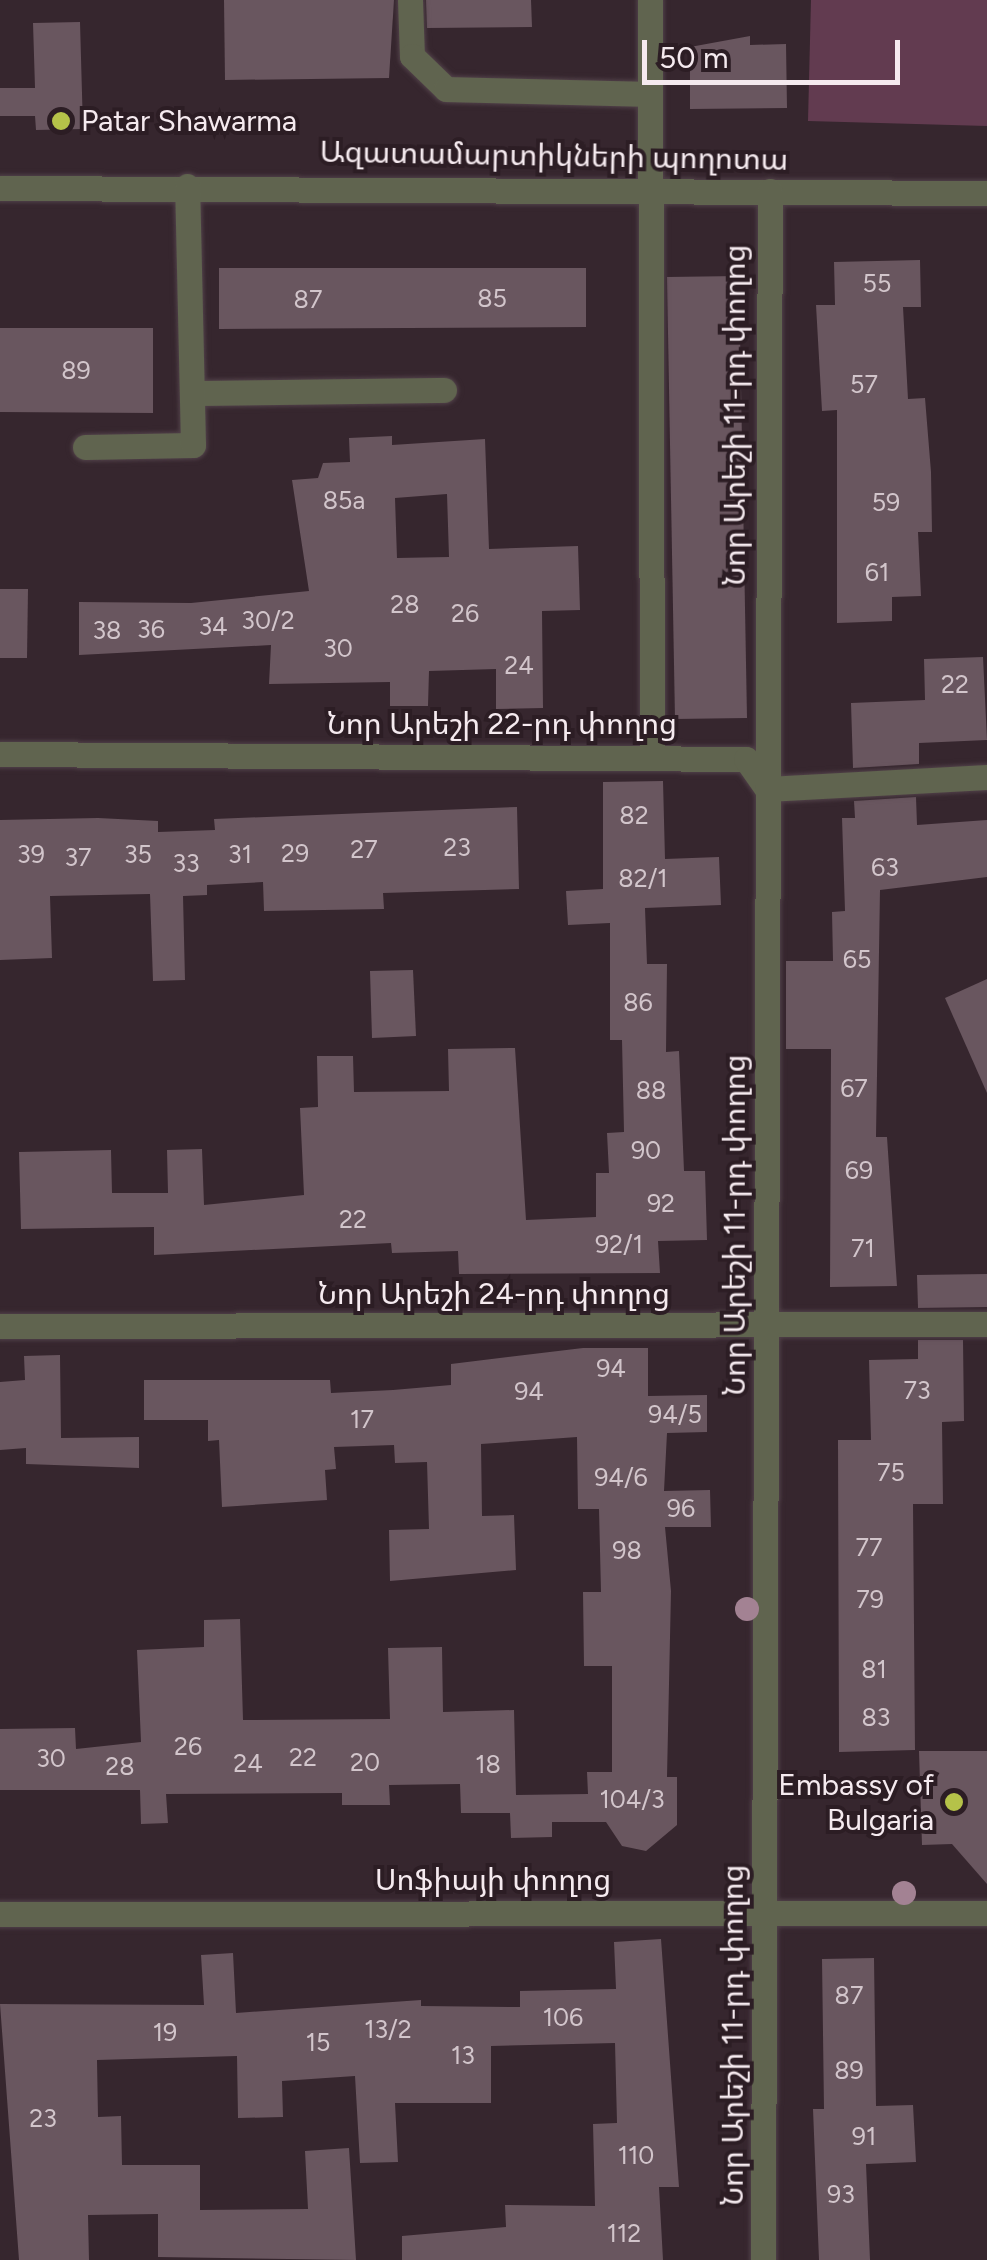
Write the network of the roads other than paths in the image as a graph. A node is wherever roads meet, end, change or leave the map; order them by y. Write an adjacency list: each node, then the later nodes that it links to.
1 (410, 0): 3 (street)
2 (650, 0): 3 (street)
3 (650, 94): 6 (street)
4 (187, 186): 5 (street, Ազատամարտիկների պողոտա); 6 (street, Ազատամարտիկների պողոտա); 10 (street)
5 (0, 188)
6 (651, 189): 7 (street, Ազատամարտիկների պողոտա); 13 (street)
7 (770, 191): 8 (street, Ազատամարտիկների պողոտա); 15 (street, Նոր Արեշի 11-րդ փողոց)
8 (987, 193)
9 (444, 390): 10 (street)
10 (192, 393): 11 (street)
11 (85, 447)
12 (0, 754): 13 (street, Նոր Արեշի 22-րդ փողոց)
13 (652, 757): 15 (street, Նոր Արեշի 22-րդ փողոց)
14 (987, 777): 15 (street)
15 (767, 789): 18 (street, Նոր Արեշի 11-րդ փողոց)
16 (987, 1324): 18 (street, Նոր Արեշի 24-րդ փողոց)
17 (0, 1326): 18 (street, Նոր Արեշի 24-րդ փողոց)
18 (767, 1327): 19 (street, Նոր Արեշի 11-րդ փողոց)
19 (767, 1912): 20 (street, Սոֆիայի փողոց); 21 (street, Սոֆիայի փողոց); 22 (street, Նոր Արեշի 11-րդ փողոց)
20 (987, 1912)
21 (0, 1914)
22 (764, 2260)

